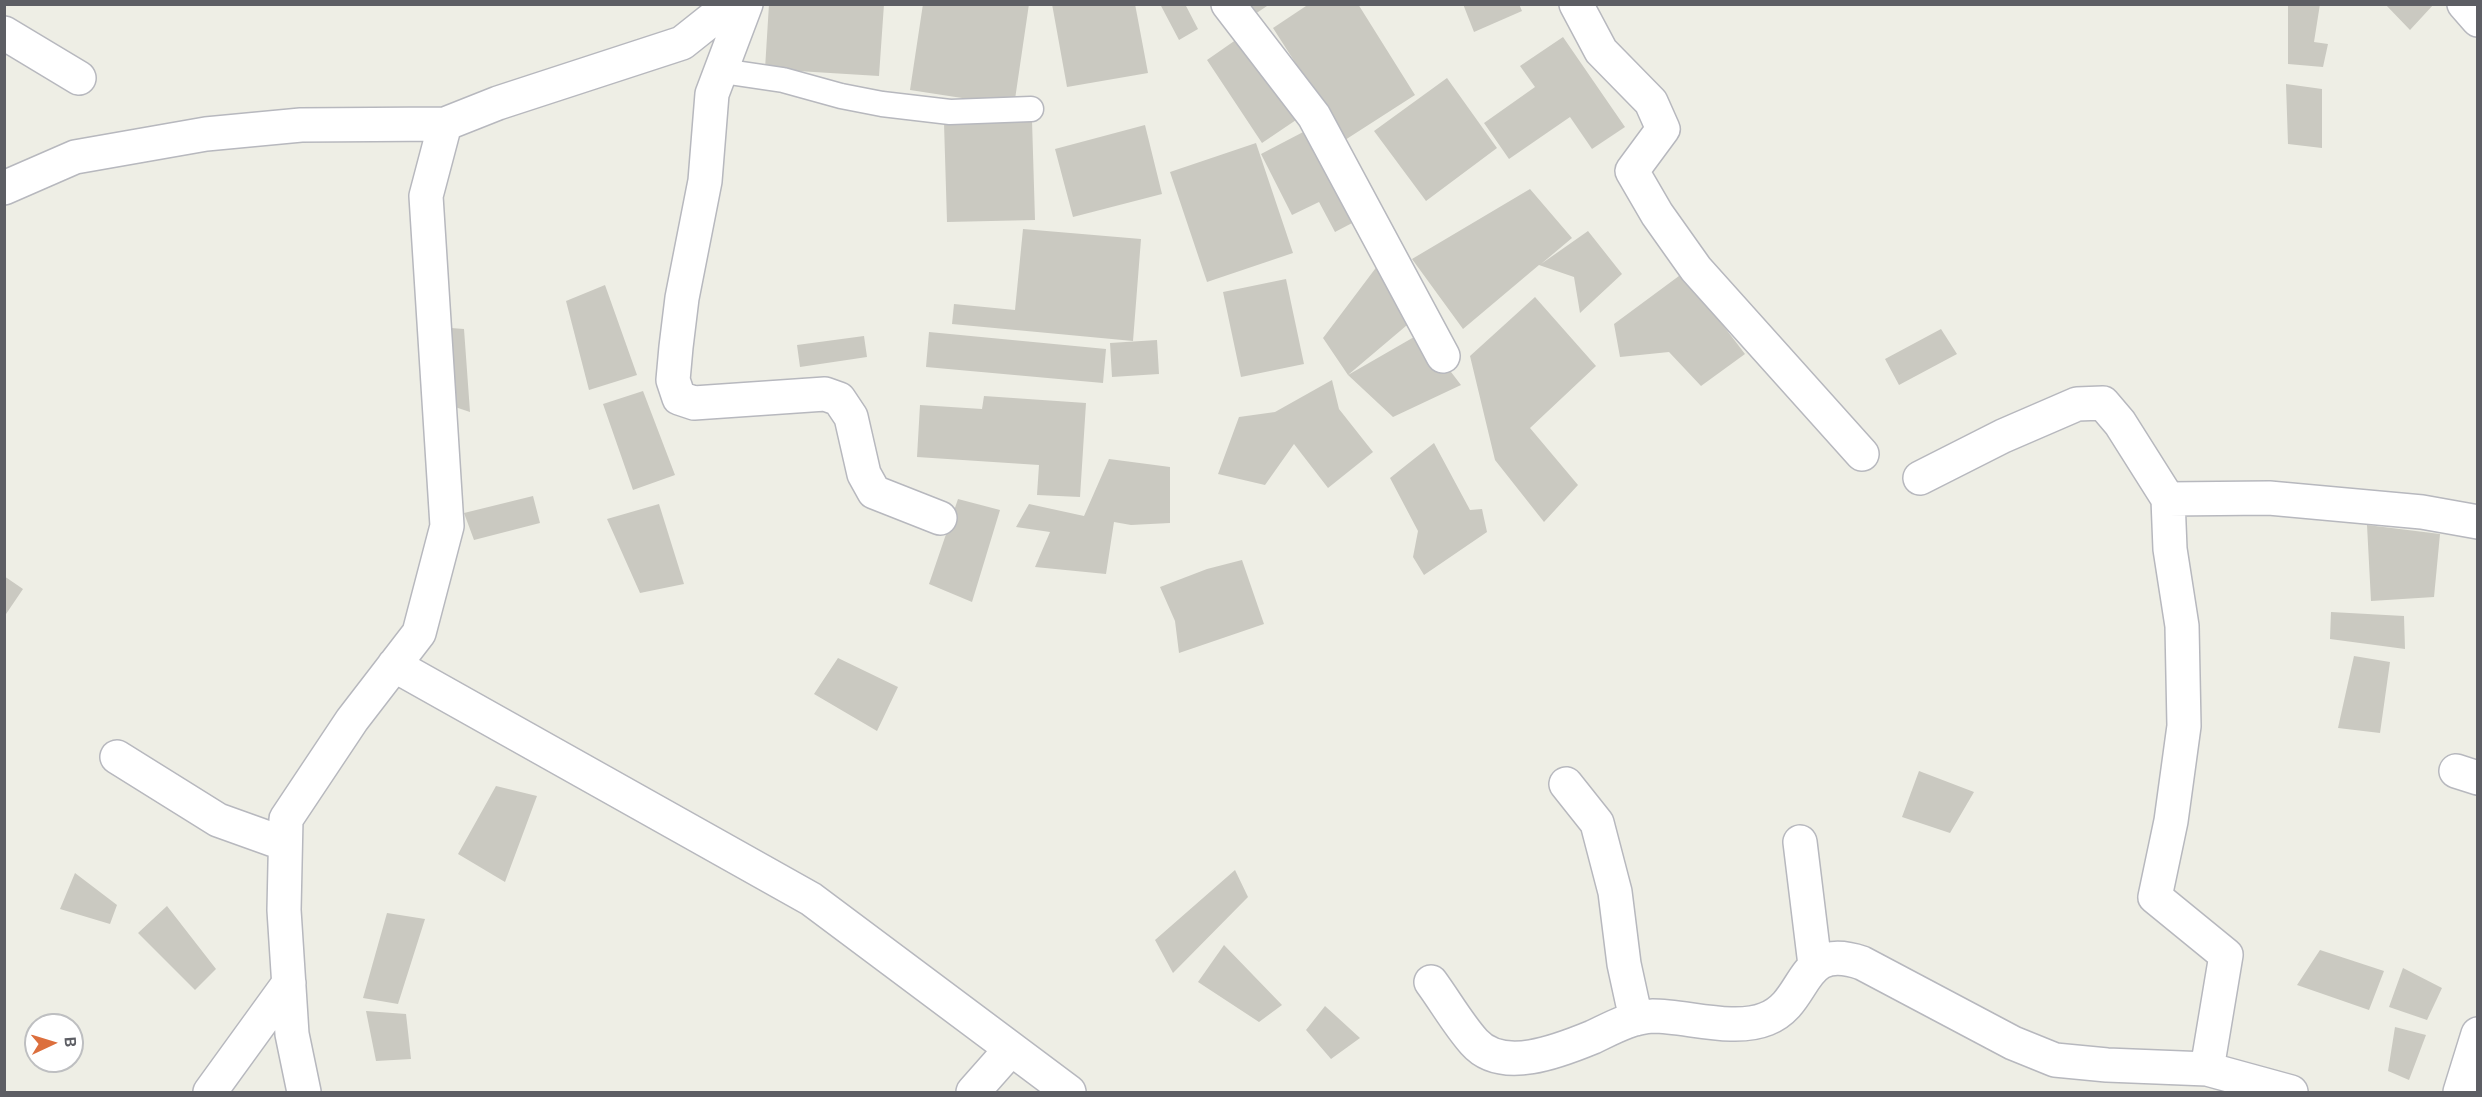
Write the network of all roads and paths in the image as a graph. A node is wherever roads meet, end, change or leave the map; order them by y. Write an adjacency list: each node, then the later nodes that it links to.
1 (731, 4): 11 (street)
2 (746, 4): 8 (street)
3 (1228, 4): 13 (street)
4 (1576, 4): 14 (street)
5 (2464, 4): 6 (street)
6 (2478, 20)
7 (4, 33): 9 (street)
8 (722, 71): 10 (lane); 17 (street)
9 (79, 78)
10 (1031, 109)
11 (445, 124): 12 (street); 19 (street)
12 (4, 188)
13 (1443, 356)
14 (1862, 454)
15 (1920, 478): 16 (street)
16 (2168, 499): 18 (street); 30 (street)
17 (940, 518)
18 (2478, 522)
19 (394, 665): 23 (street); 29 (street)
20 (117, 757): 23 (street)
21 (1566, 784): 27 (street)
22 (1800, 842): 24 (street)
23 (285, 844): 26 (street)
24 (1815, 965): 27 (street); 30 (street)
25 (1431, 982): 27 (street)
26 (289, 983): 31 (street); 32 (street)
27 (1636, 1019)
28 (2478, 1034): 36 (street)
29 (1011, 1049): 33 (street); 34 (street)
30 (2207, 1069): 35 (street)
31 (210, 1092)
32 (304, 1092)
33 (973, 1092)
34 (1069, 1092)
35 (2292, 1092)
36 (2460, 1092)

